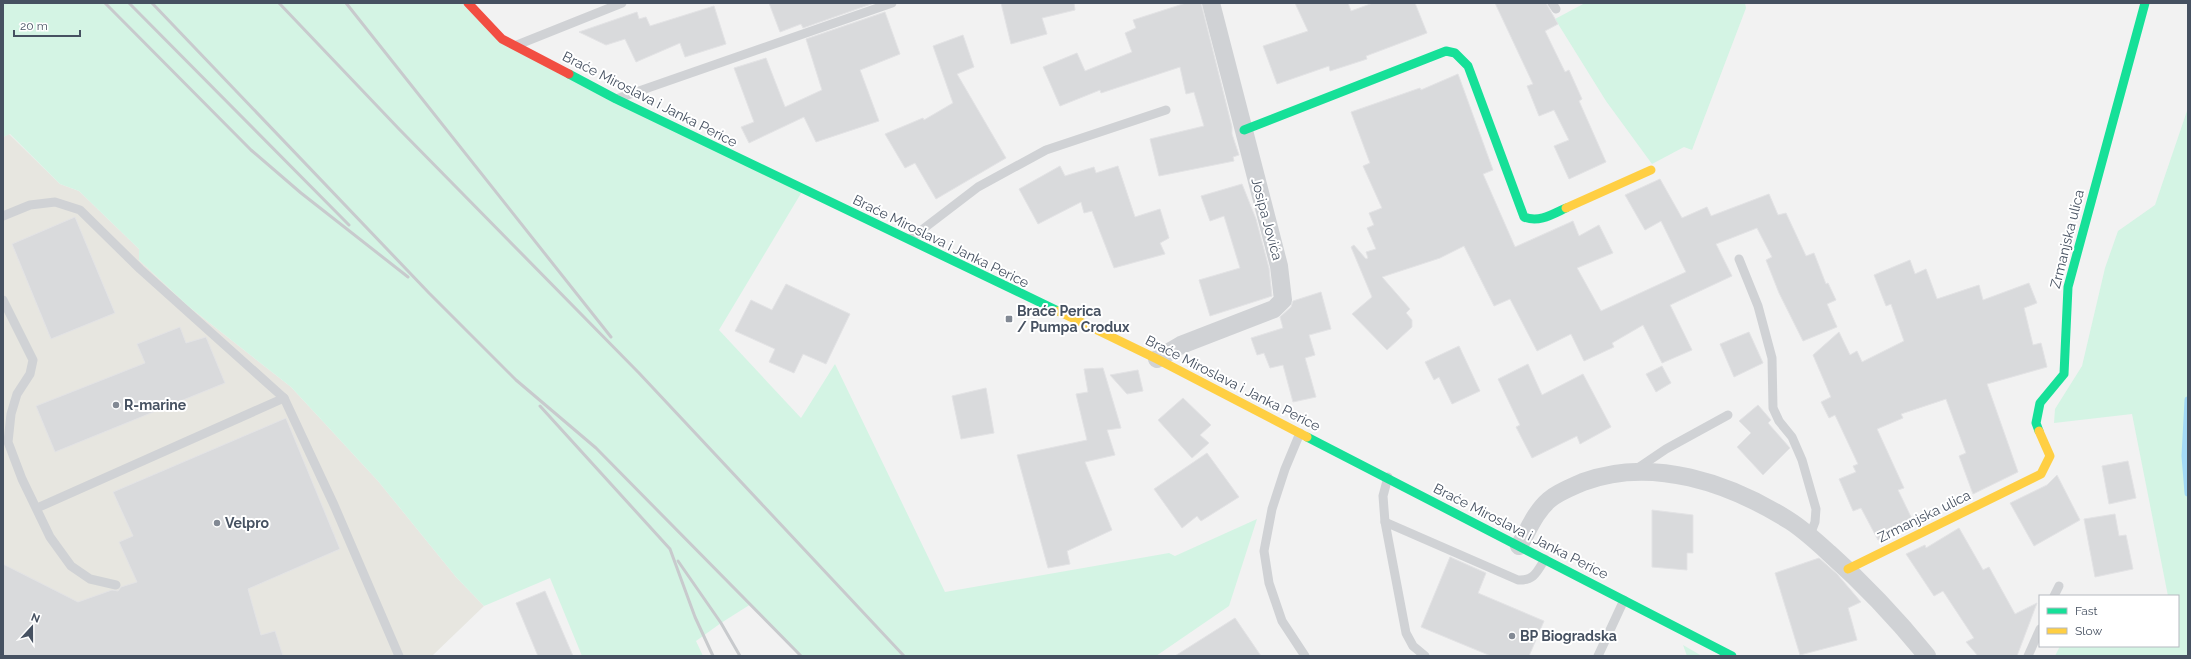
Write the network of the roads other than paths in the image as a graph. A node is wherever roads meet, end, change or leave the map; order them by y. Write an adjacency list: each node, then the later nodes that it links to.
1 (468, 3): 6 (main road, Braće Miroslava i Janka Perice)
2 (622, 3): 6 (lane)
3 (892, 3): 7 (lane)
4 (1211, 3): 9 (street, Josipa Jovića)
5 (2146, 3): 26 (main road, Zrmanjska ulica)
6 (516, 46): 7 (main road, Braće Miroslava i Janka Perice)
7 (616, 99): 12 (main road, Braće Miroslava i Janka Perice)
8 (1166, 110): 12 (lane)
9 (1244, 130): 10 (main road); 15 (street, Josipa Jovića)
10 (1651, 170)
11 (3, 216): 16 (lane)
12 (908, 240): 15 (main road, Braće Miroslava i Janka Perice)
13 (1740, 259): 23 (lane)
14 (3, 300): 21 (lane)
15 (1157, 359): 18 (main road, Braće Miroslava i Janka Perice)
16 (284, 398): 21 (lane); 32 (lane)
17 (1728, 415): 19 (lane)
18 (1300, 433): 20 (main road, Braće Miroslava i Janka Perice); 33 (lane)
19 (1632, 472): 23 (street); 24 (street)
20 (1388, 477): 22 (lane); 24 (main road, Braće Miroslava i Janka Perice)
21 (37, 508): 27 (lane)
22 (1385, 522): 25 (lane); 34 (lane)
23 (1810, 536): 26 (street)
24 (1519, 546): 25 (main road, Braće Miroslava i Janka Perice)
25 (1545, 559): 30 (main road, Braće Miroslava i Janka Perice)
26 (1848, 569): 37 (street)
27 (116, 585)
28 (2059, 586): 29 (lane)
29 (2054, 595)
30 (1624, 600): 35 (lane); 36 (main road, Braće Miroslava i Janka Perice)
31 (2039, 631): 38 (lane)
32 (399, 656)
33 (1305, 656)
34 (1425, 656)
35 (1598, 656)
36 (1732, 656)
37 (1927, 656)
38 (2028, 656)

